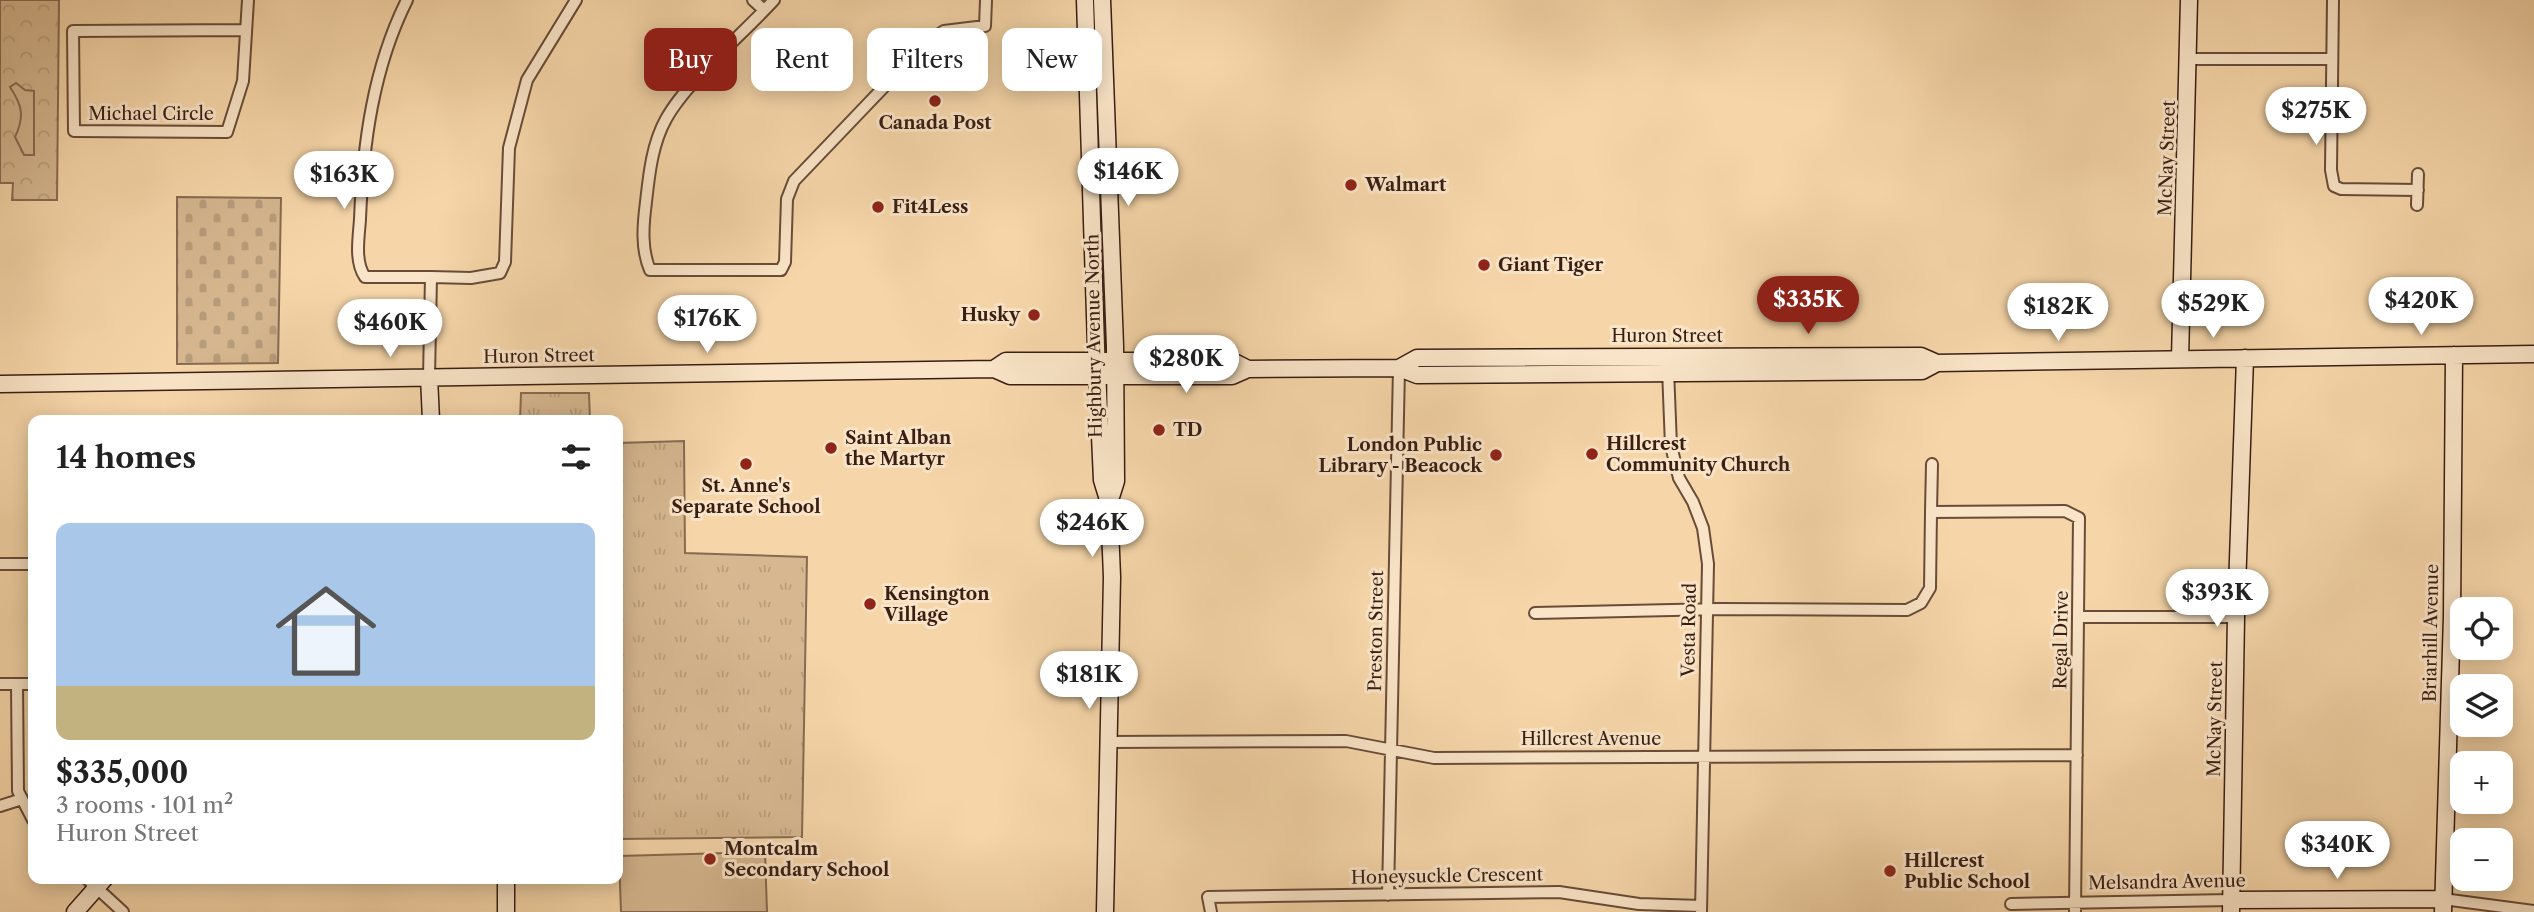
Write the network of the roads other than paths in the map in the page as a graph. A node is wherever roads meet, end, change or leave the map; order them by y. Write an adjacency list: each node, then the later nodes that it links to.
1 (248, 0): 12 (street, Michael Circle)
2 (407, 0): 18 (street)
3 (576, 0): 18 (street)
4 (753, 0): 11 (street)
5 (774, 0): 11 (street)
6 (986, 0): 11 (street)
7 (1085, 0): 25 (main road, Highbury Avenue North)
8 (1102, 0): 25 (main road, Highbury Avenue North)
9 (2189, 0): 14 (main road, McNay Street)
10 (2333, 0): 13 (street)
11 (764, 10)
12 (245, 30): 12 (street, Michael Circle)
13 (2332, 59): 14 (street); 16 (street)
14 (2189, 60): 22 (main road, McNay Street)
15 (2418, 174): 16 (street)
16 (2418, 190): 17 (street)
17 (2417, 205)
18 (430, 277): 26 (street)
19 (2534, 354): 20 (main road, Huron Street)
20 (2454, 355): 21 (main road, Huron Street); 53 (main road, Briarhill Avenue)
21 (2245, 358): 22 (main road, Huron Street); 35 (main road, McNay Street)
22 (2180, 359): 23 (main road, Huron Street)
23 (1667, 364): 24 (main road, Huron Street); 33 (street, Vesta Road)
24 (1399, 368): 25 (main road, Huron Street); 41 (street, Preston Street)
25 (1107, 369): 26 (main road, Huron Street); 40 (main road, Highbury Avenue North)
26 (429, 377): 27 (main road, Huron Street); 28 (main road)
27 (0, 384)
28 (431, 415)
29 (1932, 464): 30 (street)
30 (1931, 512): 33 (street); 36 (street, Regal Drive)
31 (0, 564): 32 (street)
32 (28, 564)
33 (1706, 609): 34 (street); 43 (street, Vesta Road)
34 (1535, 613)
35 (2235, 617): 36 (street); 52 (main road, McNay Street)
36 (2079, 618): 42 (street, Regal Drive)
37 (0, 684): 38 (street)
38 (16, 684): 39 (street); 44 (street)
39 (28, 684)
40 (1107, 742): 41 (street, Hillcrest Avenue); 60 (main road, Highbury Avenue North)
41 (1391, 750): 43 (street, Hillcrest Avenue); 50 (street, Preston Street)
42 (2077, 755): 43 (street, Hillcrest Avenue); 54 (street, Regal Drive)
43 (1704, 756): 55 (street, Vesta Road)
44 (22, 799): 45 (street); 46 (street)
45 (0, 806)
46 (28, 810)
47 (95, 884): 57 (main road)
48 (98, 884): 58 (street)
49 (506, 884): 59 (main road)
50 (1388, 895): 55 (street, Honeysuckle Crescent); 61 (street, Honeysuckle Crescent)
51 (2011, 904): 54 (street, Melsandra Avenue)
52 (2231, 906): 53 (main road, Melsandra Avenue); 54 (street, Melsandra Avenue)
53 (2443, 906): 56 (street, Melsandra Avenue)
54 (2075, 907)
55 (1701, 909)
56 (2534, 911)
57 (75, 912)
58 (123, 912)
59 (506, 912)
60 (1105, 912)
61 (1211, 912)

